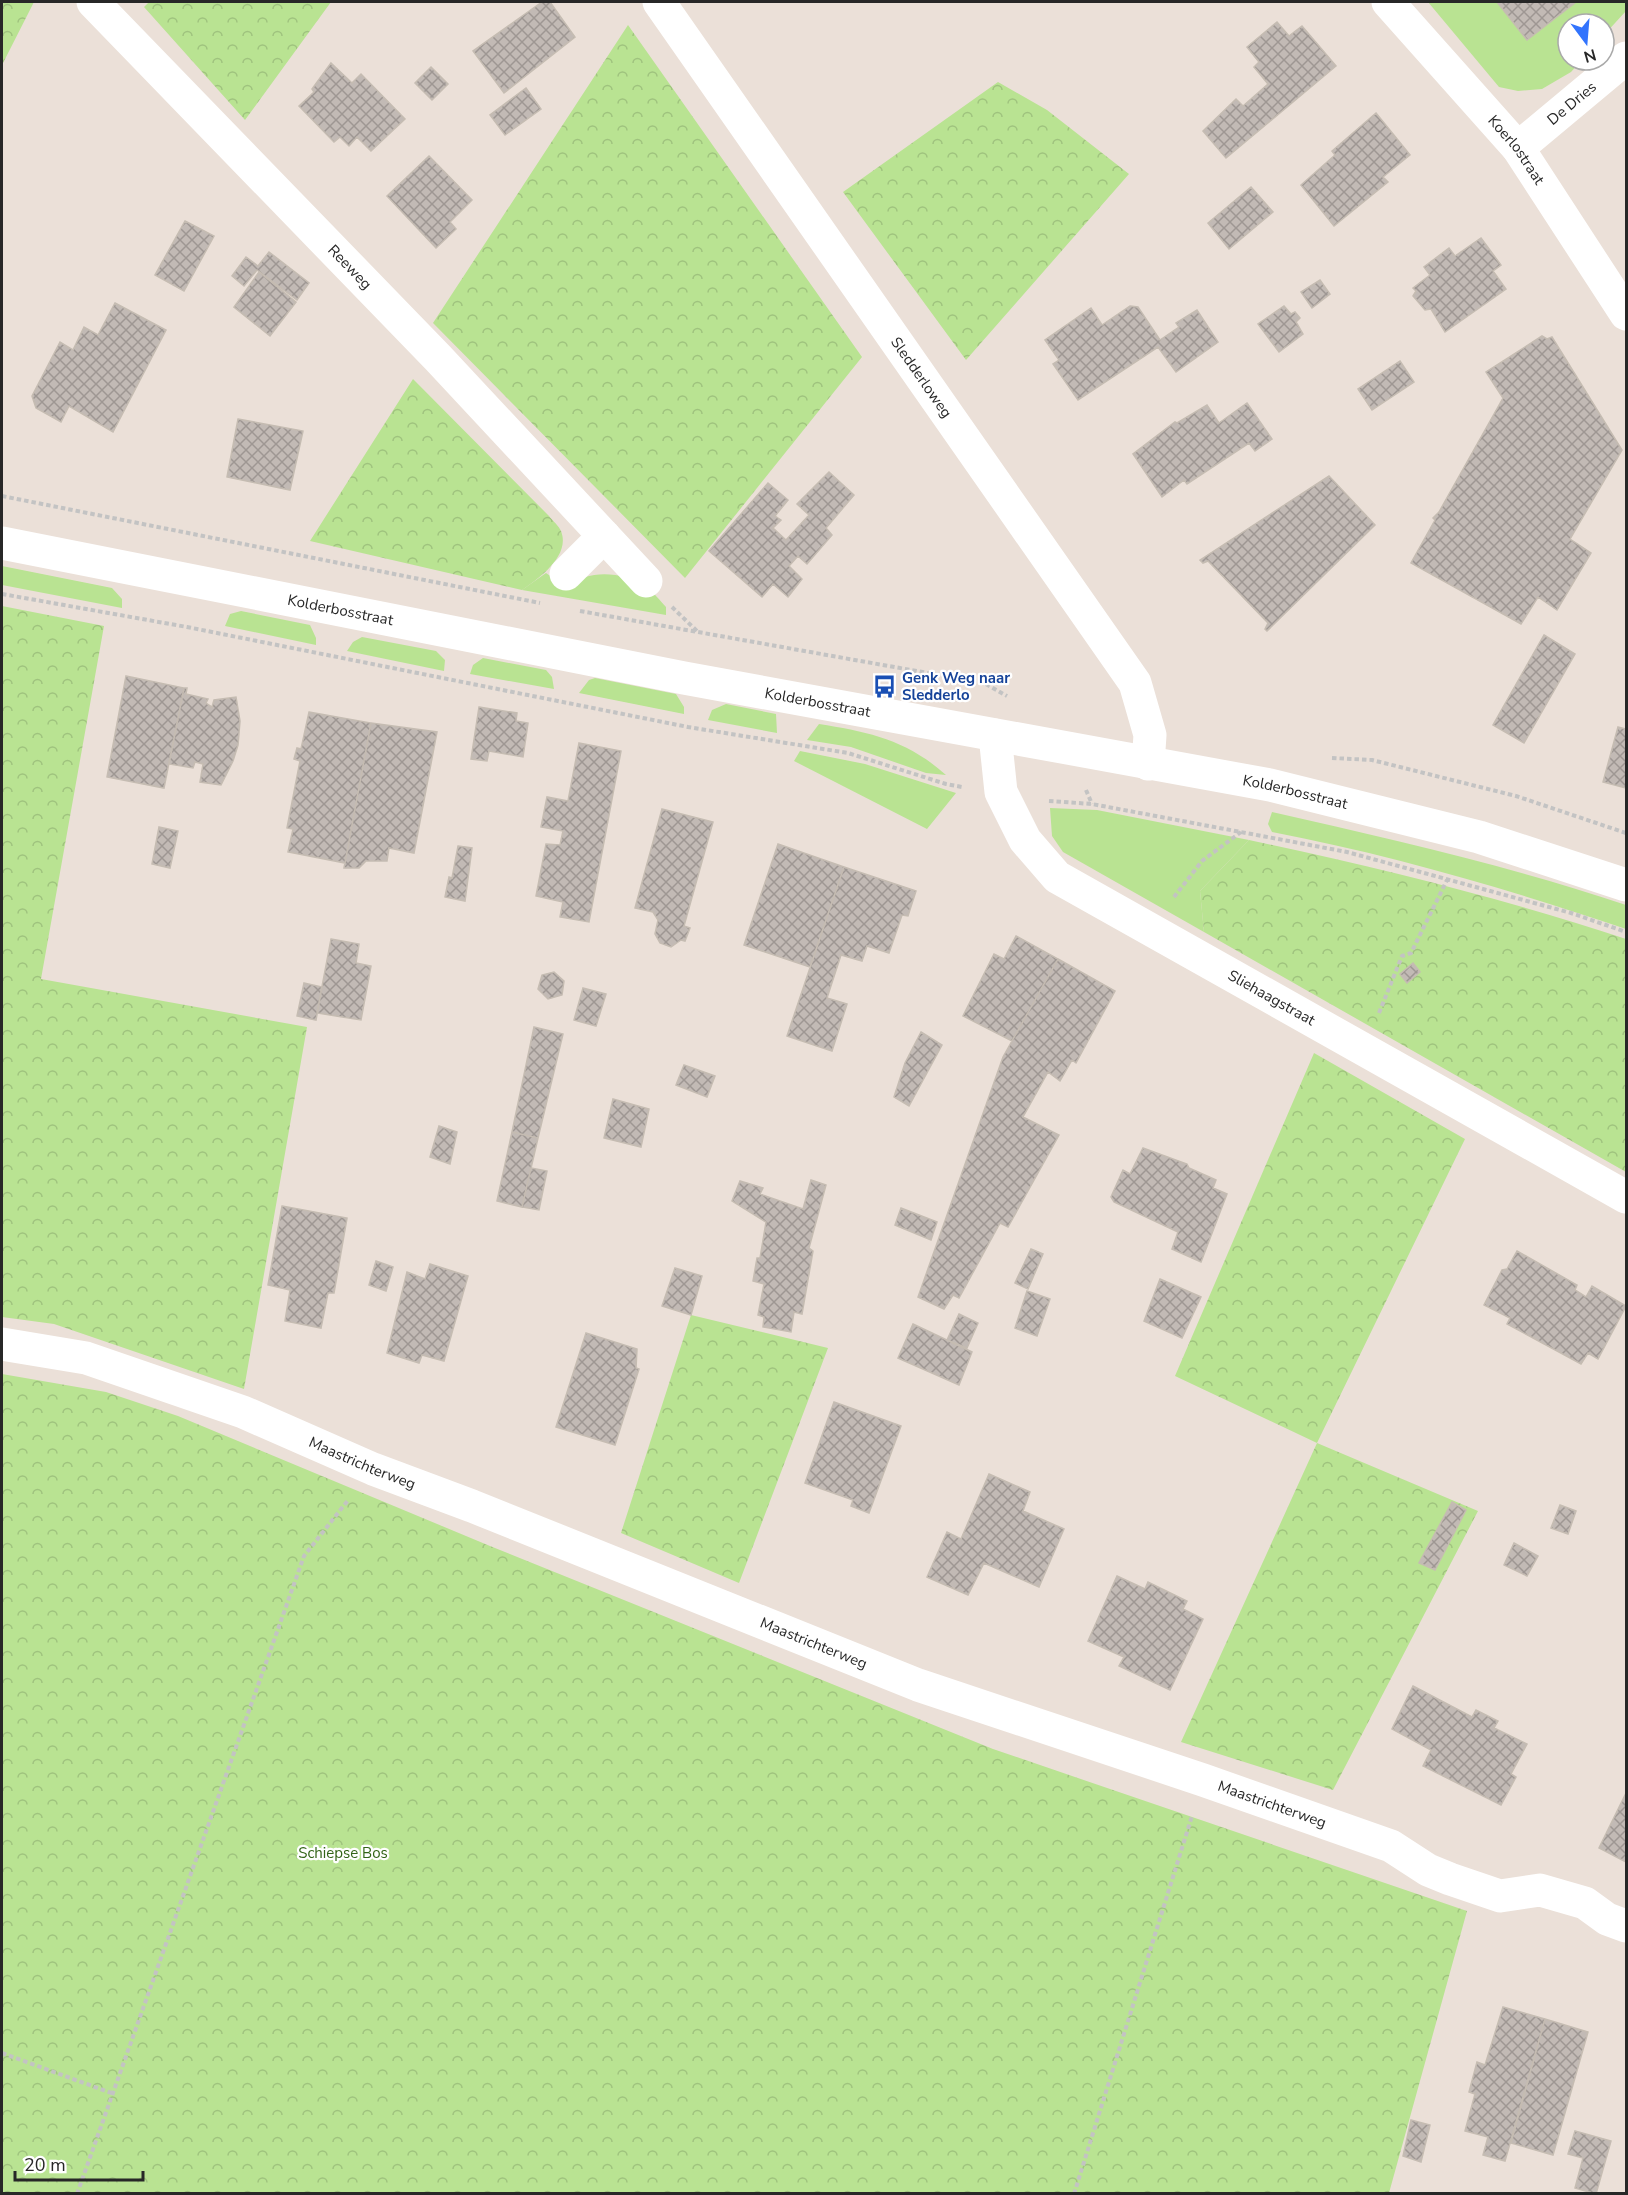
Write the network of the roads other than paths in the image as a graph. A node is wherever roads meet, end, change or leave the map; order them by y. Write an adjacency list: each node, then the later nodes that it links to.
1 (93, 2): 7 (street, Reeweg)
2 (659, 2): 12 (street, Sledderloweg)
3 (1388, 2): 5 (street, Koerlostraat)
4 (1626, 58): 5 (street, De Dries)
5 (1518, 148): 6 (street, Koerlostraat)
6 (1626, 314)
7 (604, 536): 9 (street); 10 (street, Reeweg)
8 (2, 543): 11 (street, Kolderbosstraat)
9 (566, 574)
10 (646, 581)
11 (995, 735): 12 (street, Kolderbosstraat); 14 (street, Sliehaagstraat)
12 (1149, 764): 13 (street, Kolderbosstraat)
13 (1626, 885)
14 (1626, 1197)
15 (2, 1344): 16 (street, Maastrichterweg)
16 (1626, 1926)

